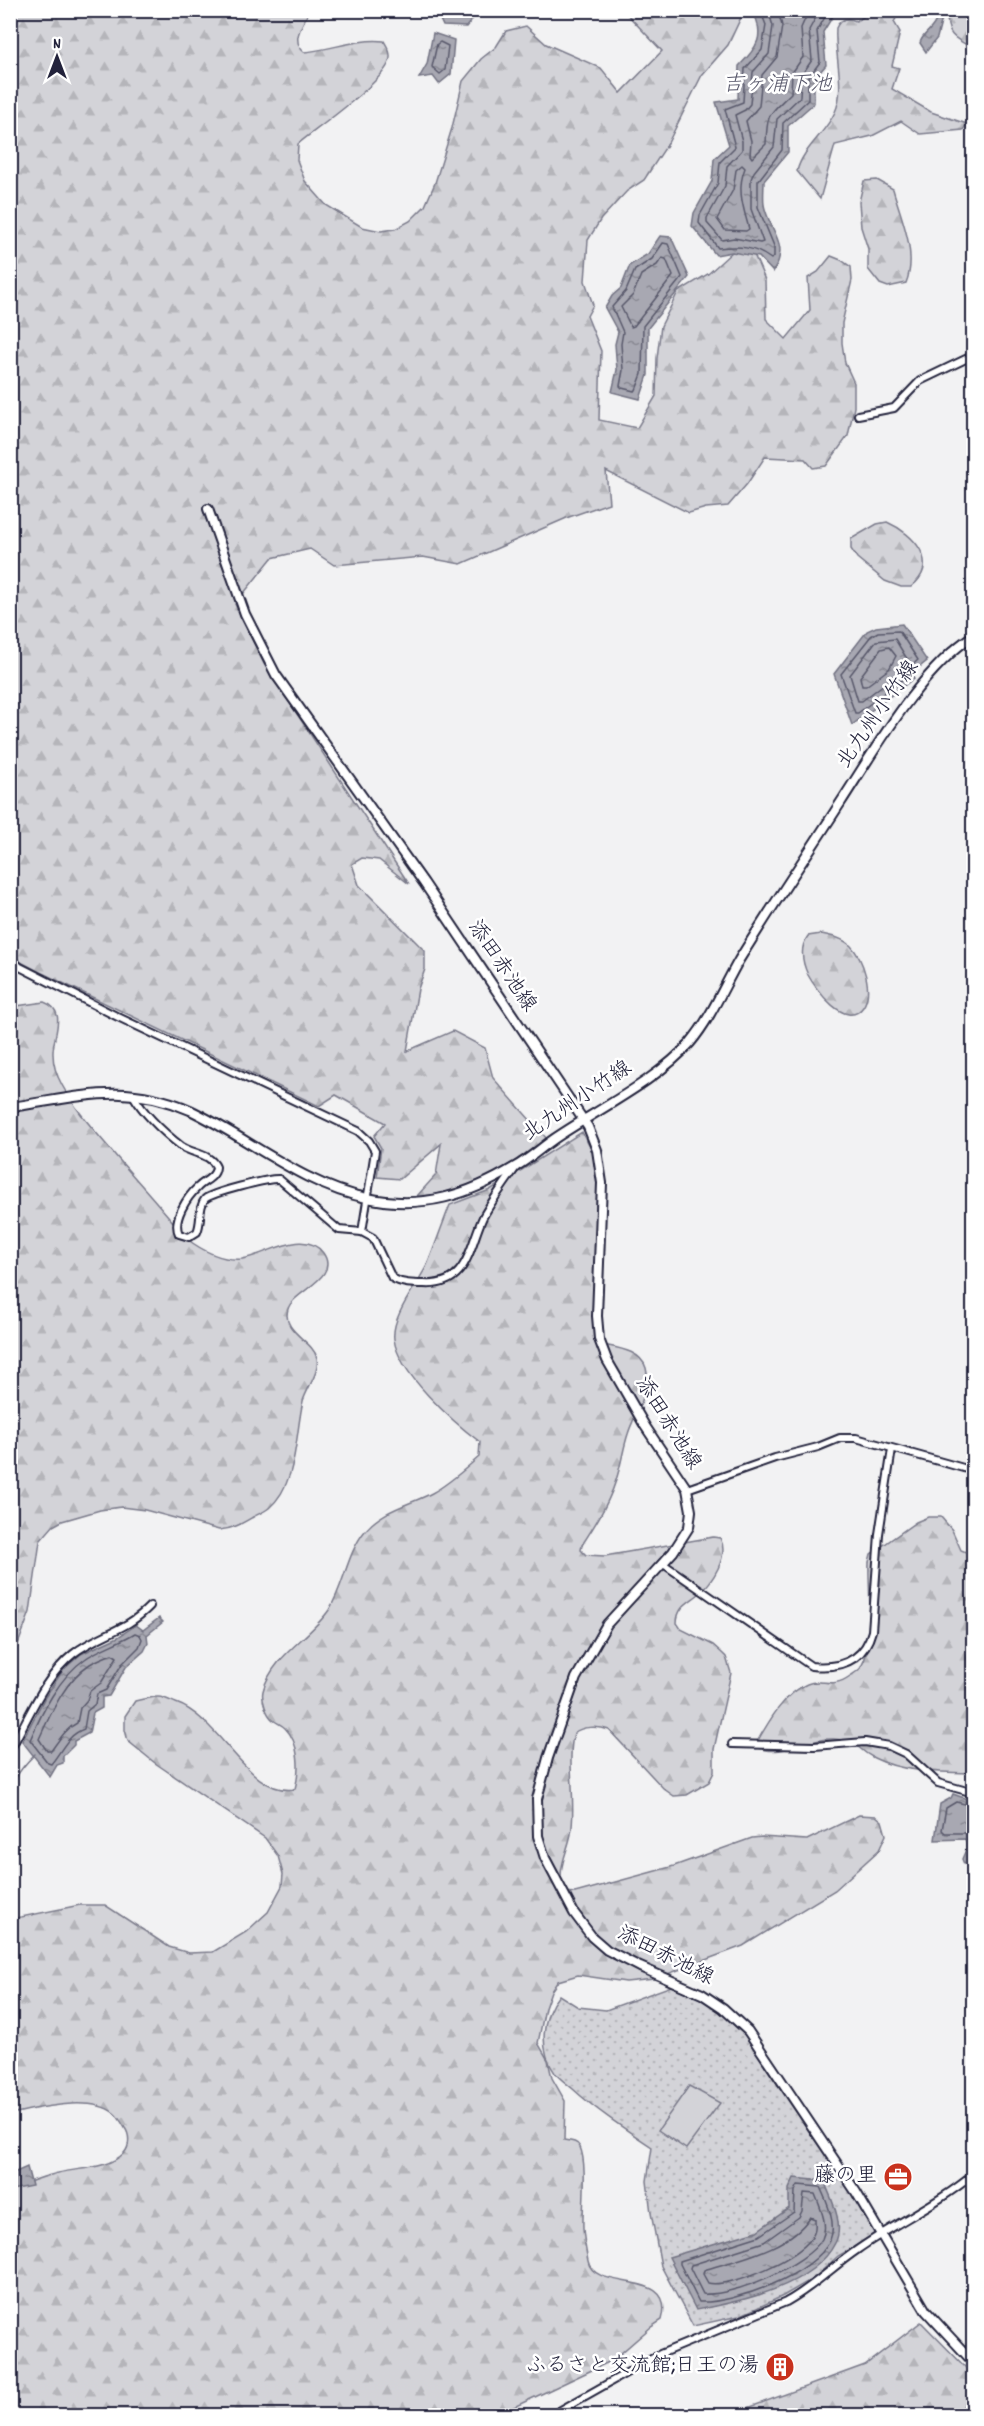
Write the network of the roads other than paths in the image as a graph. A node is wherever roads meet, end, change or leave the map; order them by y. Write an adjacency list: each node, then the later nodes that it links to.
1 (974, 355): 2 (street)
2 (858, 415)
3 (208, 509): 8 (main road, 添田赤池線)
4 (974, 635): 8 (main road, 北九州小竹線)
5 (10, 958): 10 (street)
6 (133, 1095): 7 (main road, 北九州小竹線); 10 (main road, 北九州小竹線); 11 (street)
7 (10, 1107)
8 (584, 1121): 9 (main road, 北九州小竹線); 14 (main road, 添田赤池線)
9 (517, 1166): 10 (main road, 北九州小竹線); 11 (street)
10 (368, 1198): 11 (street)
11 (362, 1232)
12 (892, 1449): 13 (street); 14 (street); 15 (street)
13 (974, 1471)
14 (687, 1488): 15 (main road, 添田赤池線)
15 (662, 1563): 21 (main road, 添田赤池線)
16 (150, 1606): 18 (street)
17 (732, 1744): 19 (street)
18 (10, 1750)
19 (974, 1793)
20 (974, 2174): 21 (street)
21 (879, 2235): 22 (main road, 添田赤池線); 23 (street)
22 (974, 2363)
23 (550, 2415)

